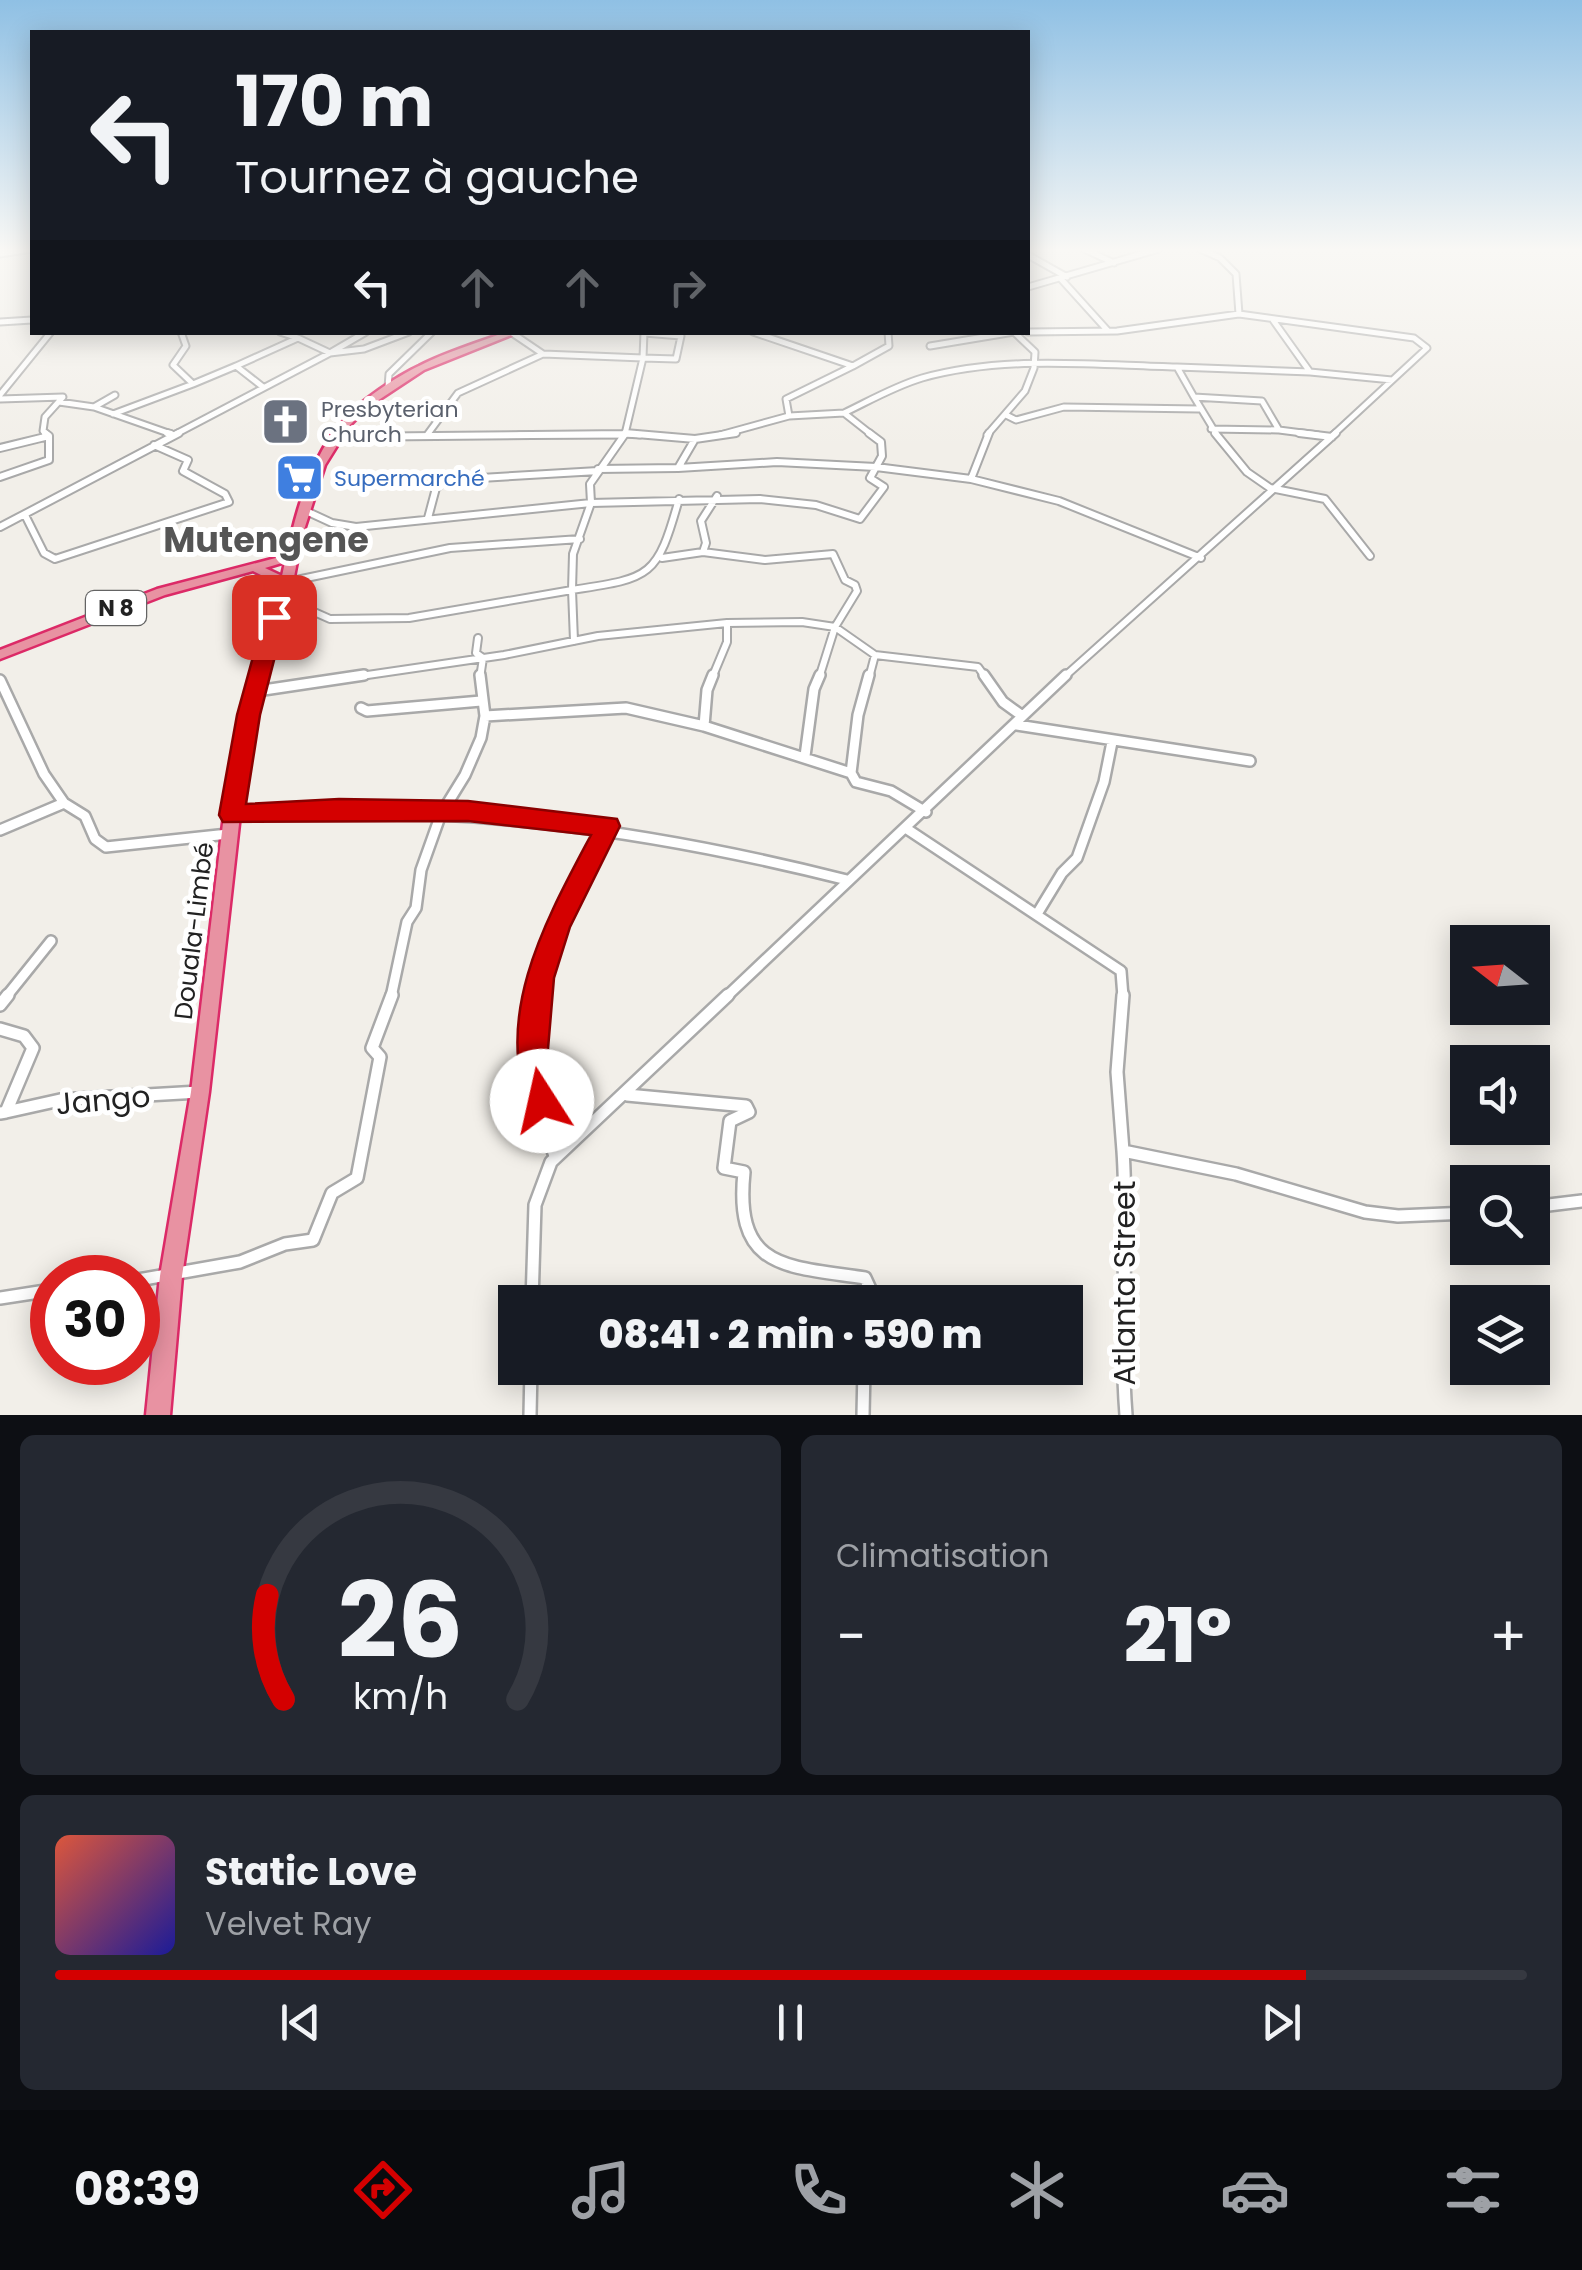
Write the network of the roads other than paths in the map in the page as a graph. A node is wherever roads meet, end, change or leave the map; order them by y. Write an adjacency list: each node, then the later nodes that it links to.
1 (1095, 315): 8 (street)
2 (1232, 315): 8 (street)
3 (1246, 315): 5 (street)
4 (30, 320): 6 (street)
5 (1273, 320): 32 (street); 33 (street)
6 (0, 322)
7 (1030, 332): 8 (street)
8 (1109, 332)
9 (49, 335): 38 (street)
10 (183, 335): 34 (street)
11 (289, 335): 23 (street)
12 (361, 335): 25 (street)
13 (401, 335): 25 (street)
14 (429, 335): 35 (street)
15 (508, 335): 35 (highway, Douala-Limbé)
16 (517, 335): 26 (street)
17 (644, 335): 27 (street)
18 (663, 335): 27 (street)
19 (762, 335): 30 (street)
20 (888, 335): 30 (street)
21 (1001, 335): 24 (street)
22 (1016, 335): 28 (street)
23 (298, 338): 25 (street); 29 (street)
24 (930, 346)
25 (330, 353): 36 (street)
26 (543, 354): 27 (street); 51 (street)
27 (643, 358): 50 (street)
28 (1035, 362): 31 (street); 43 (street); 45 (street)
29 (236, 366): 34 (street); 36 (street)
30 (852, 366): 46 (street)
31 (1177, 367): 32 (street); 39 (street)
32 (1310, 372): 33 (street)
33 (1392, 380): 54 (street)
34 (193, 384): 44 (street)
35 (388, 386): 53 (highway, Douala-Limbé)
36 (263, 387): 49 (street)
37 (115, 395): 41 (street)
38 (0, 397): 40 (street)
39 (1194, 397): 42 (street); 48 (street)
40 (59, 402): 41 (street); 52 (street)
41 (94, 407): 44 (street)
42 (1200, 409): 45 (street); 47 (street)
43 (844, 413): 46 (street); 58 (street)
44 (113, 414): 49 (street)
45 (1006, 415): 62 (street)
46 (789, 416): 55 (street)
47 (1211, 429): 48 (street); 63 (street)
48 (1279, 430): 54 (street)
49 (171, 434): 56 (street)
50 (624, 434): 51 (street); 55 (street); 60 (street)
51 (426, 435): 53 (street)
52 (49, 436): 57 (street); 61 (street)
53 (336, 437): 67 (highway, Douala-Limbé)
54 (1332, 438): 63 (street)
55 (695, 440): 59 (street)
56 (154, 445): 68 (street); 68 (street)
57 (0, 448)
58 (876, 467): 59 (street); 62 (street); 64 (street)
59 (678, 468): 60 (street)
60 (598, 470): 66 (street); 70 (street)
61 (0, 477)
62 (971, 479): 78 (street)
63 (1272, 488): 76 (street); 78 (street)
64 (717, 496): 65 (street); 75 (street)
65 (679, 499): 66 (street); 77 (street)
66 (591, 503): 70 (street); 74 (street)
67 (306, 512): 70 (street); 73 (highway, Douala-Limbé)
68 (26, 514): 71 (street)
69 (0, 515): 71 (street)
70 (428, 518)
71 (10, 522): 72 (street)
72 (0, 527)
73 (296, 536): 79 (highway, Douala-Limbé); 80 (highway)
74 (580, 539): 81 (street); 82 (street)
75 (704, 552): 77 (street); 85 (street)
76 (1370, 556)
77 (662, 558): 82 (street)
78 (1201, 558): 96 (street)
79 (291, 561): 80 (highway, N 8); 81 (highway, Douala-Limbé)
80 (259, 566): 81 (highway); 88 (highway, N 8)
81 (285, 586): 83 (highway, Douala-Limbé)
82 (572, 590): 83 (street); 87 (street)
83 (274, 617): 92 (highway, Douala-Limbé)
84 (726, 623): 85 (street); 87 (street); 97 (street)
85 (835, 628): 89 (street); 99 (street)
86 (478, 638): 90 (street)
87 (574, 641): 90 (street)
88 (0, 655)
89 (875, 655): 96 (street); 101 (street)
90 (483, 658): 92 (street); 93 (street)
91 (0, 680): 102 (street)
92 (257, 692): 105 (highway, Douala-Limbé)
93 (481, 702): 94 (street); 95 (street)
94 (361, 708)
95 (485, 716): 97 (street); 104 (street)
96 (1019, 720): 98 (street); 103 (street)
97 (704, 726): 99 (street)
98 (1112, 742): 100 (street); 111 (street)
99 (804, 756): 101 (street)
100 (1250, 760)
101 (851, 774): 103 (street)
102 (64, 804): 108 (street); 109 (street)
103 (926, 812): 107 (street)
104 (441, 814): 105 (street); 106 (street); 123 (street)
105 (232, 815): 109 (highway, Douala-Limbé)
106 (608, 826): 110 (street); 119 (street)
107 (907, 829): 110 (street); 111 (street)
108 (0, 830)
109 (231, 834): 115 (highway, Douala-Limbé)
110 (847, 880): 116 (street)
111 (1037, 914): 118 (street, Atlanta Street)
112 (51, 941): 113 (street)
113 (0, 1005)
114 (0, 1029): 117 (street)
115 (200, 1092): 117 (street, Jango); 123 (highway, Douala-Limbé)
116 (626, 1095): 119 (street); 126 (street)
117 (3, 1112)
118 (1123, 1151): 122 (street); 134 (street, Atlanta Street)
119 (555, 1156): 125 (street)
120 (1582, 1200): 121 (street)
121 (1550, 1204)
122 (1450, 1214)
123 (171, 1276): 124 (street); 131 (highway, Douala-Limbé)
124 (160, 1277)
125 (533, 1285)
126 (868, 1285)
127 (30, 1293): 128 (street)
128 (0, 1298)
129 (531, 1385): 132 (street)
130 (864, 1385): 133 (street)
131 (158, 1415)
132 (530, 1415)
133 (863, 1415)
134 (1126, 1415)

